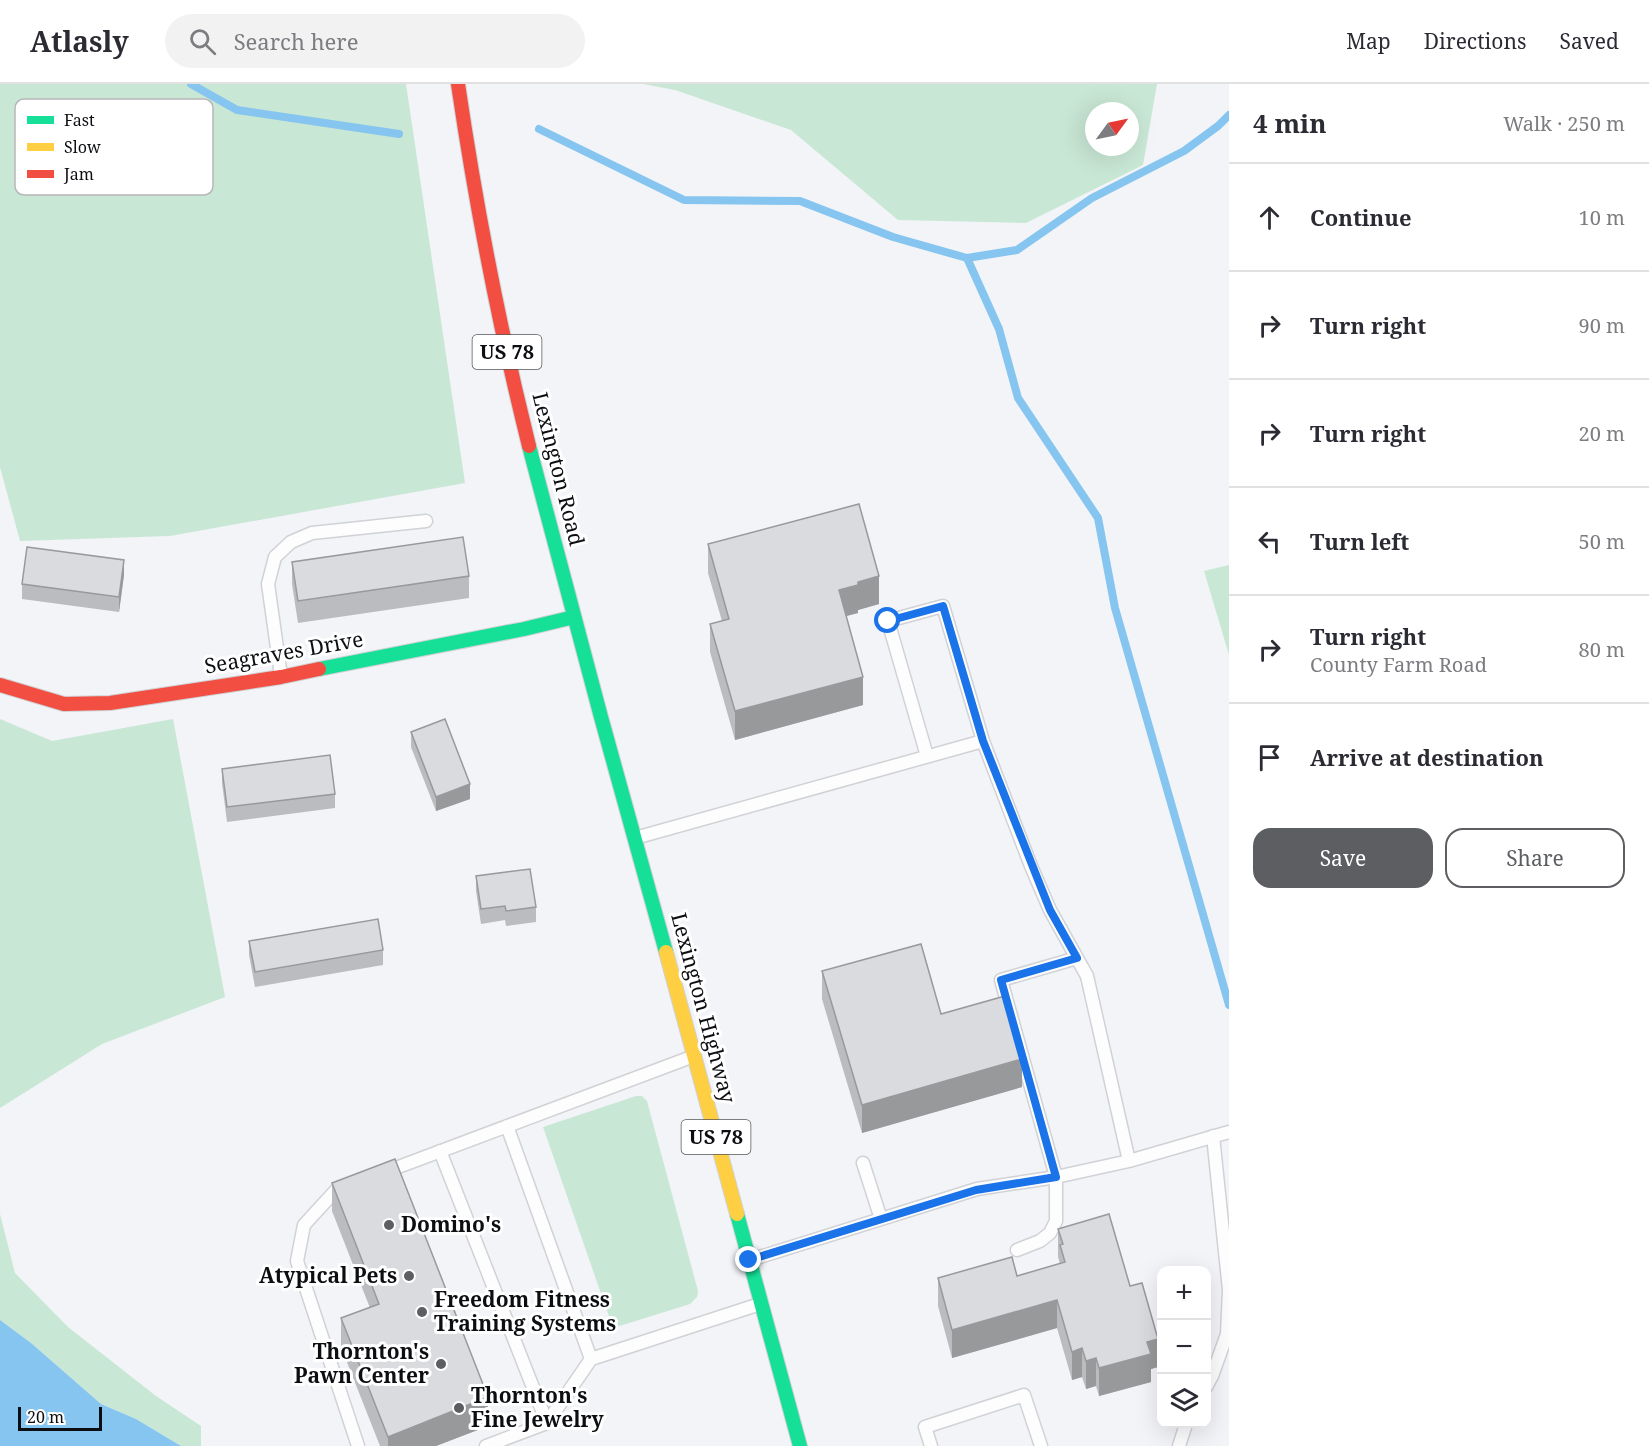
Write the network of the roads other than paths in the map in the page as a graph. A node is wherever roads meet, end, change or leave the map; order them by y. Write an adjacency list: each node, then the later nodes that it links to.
1 (458, 84): 3 (main road, Lexington Road / US 78)
2 (426, 520): 4 (lane)
3 (574, 617): 4 (main road, Seagraves Drive); 8 (main road, Lexington Highway / US 78)
4 (281, 677): 5 (main road, Seagraves Drive)
5 (0, 685)
6 (983, 741): 7 (lane); 7 (lane); 9 (lane)
7 (927, 756): 8 (lane)
8 (634, 838): 10 (main road, Lexington Highway / US 78)
9 (1077, 958): 15 (lane); 18 (lane)
10 (694, 1056): 11 (lane); 22 (main road, Lexington Highway / US 78)
11 (507, 1126): 14 (lane); 24 (lane)
12 (1229, 1132): 13 (lane)
13 (1213, 1137): 15 (lane); 25 (lane)
14 (440, 1151): 17 (lane); 26 (lane)
15 (1130, 1161): 18 (lane)
16 (863, 1163): 20 (lane)
17 (378, 1174)
18 (1056, 1177): 20 (lane); 21 (lane)
19 (358, 1182): 28 (lane)
20 (881, 1219): 22 (lane)
21 (1017, 1250)
22 (749, 1260): 23 (main road, Lexington Highway / US 78)
23 (761, 1304): 24 (lane); 30 (main road, Lexington Highway / US 78)
24 (591, 1359): 26 (lane)
25 (1211, 1379)
26 (547, 1423): 29 (lane)
27 (1185, 1428): 33 (lane)
28 (358, 1446)
29 (486, 1446)
30 (800, 1446)
31 (931, 1446): 32 (lane)
32 (1041, 1446)
33 (1179, 1446)

